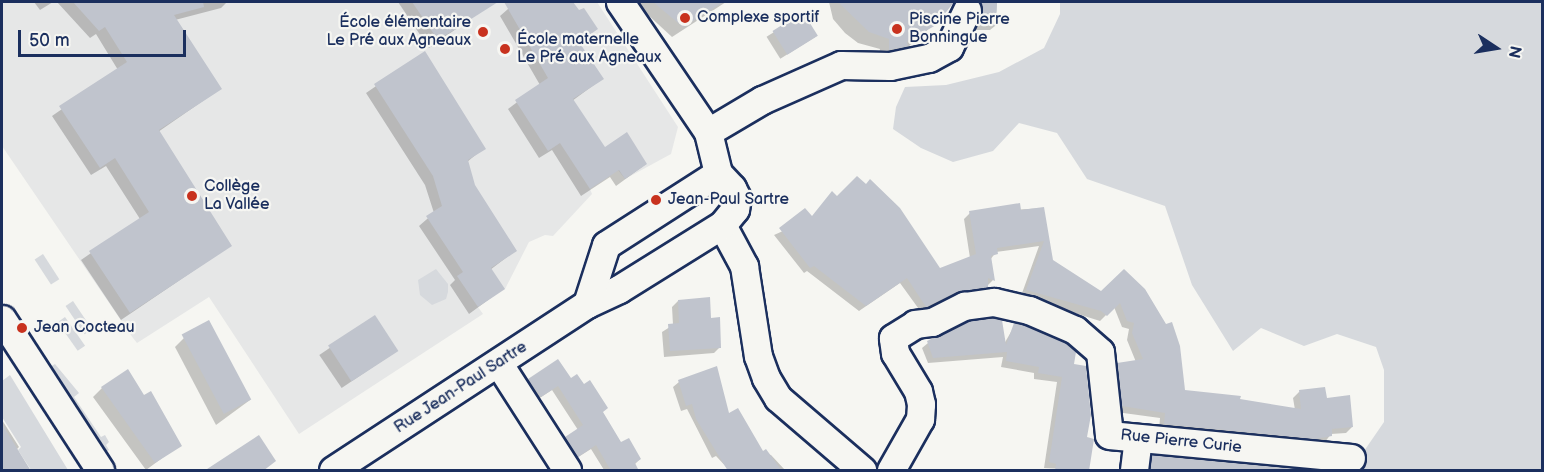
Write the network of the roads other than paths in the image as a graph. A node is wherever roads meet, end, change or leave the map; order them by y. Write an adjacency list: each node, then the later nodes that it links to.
1 (620, 2): 3 (street)
2 (967, 10): 3 (street)
3 (708, 132): 4 (street, Rue Jean-Paul Sartre)
4 (718, 172): 5 (street, Rue Jean-Paul Sartre); 6 (street)
5 (722, 225): 6 (street, Rue Jean-Paul Sartre); 14 (street)
6 (587, 304): 8 (street, Rue Jean-Paul Sartre)
7 (2, 319): 12 (street)
8 (499, 364): 11 (street, Rue Jean-Paul Sartre); 13 (street)
9 (1138, 438): 10 (street, Rue Pierre Curie); 15 (street, Rue Pierre Curie); 16 (street)
10 (1351, 458)
11 (335, 470)
12 (100, 471)
13 (567, 471)
14 (862, 471)
15 (891, 471)
16 (1134, 471)

